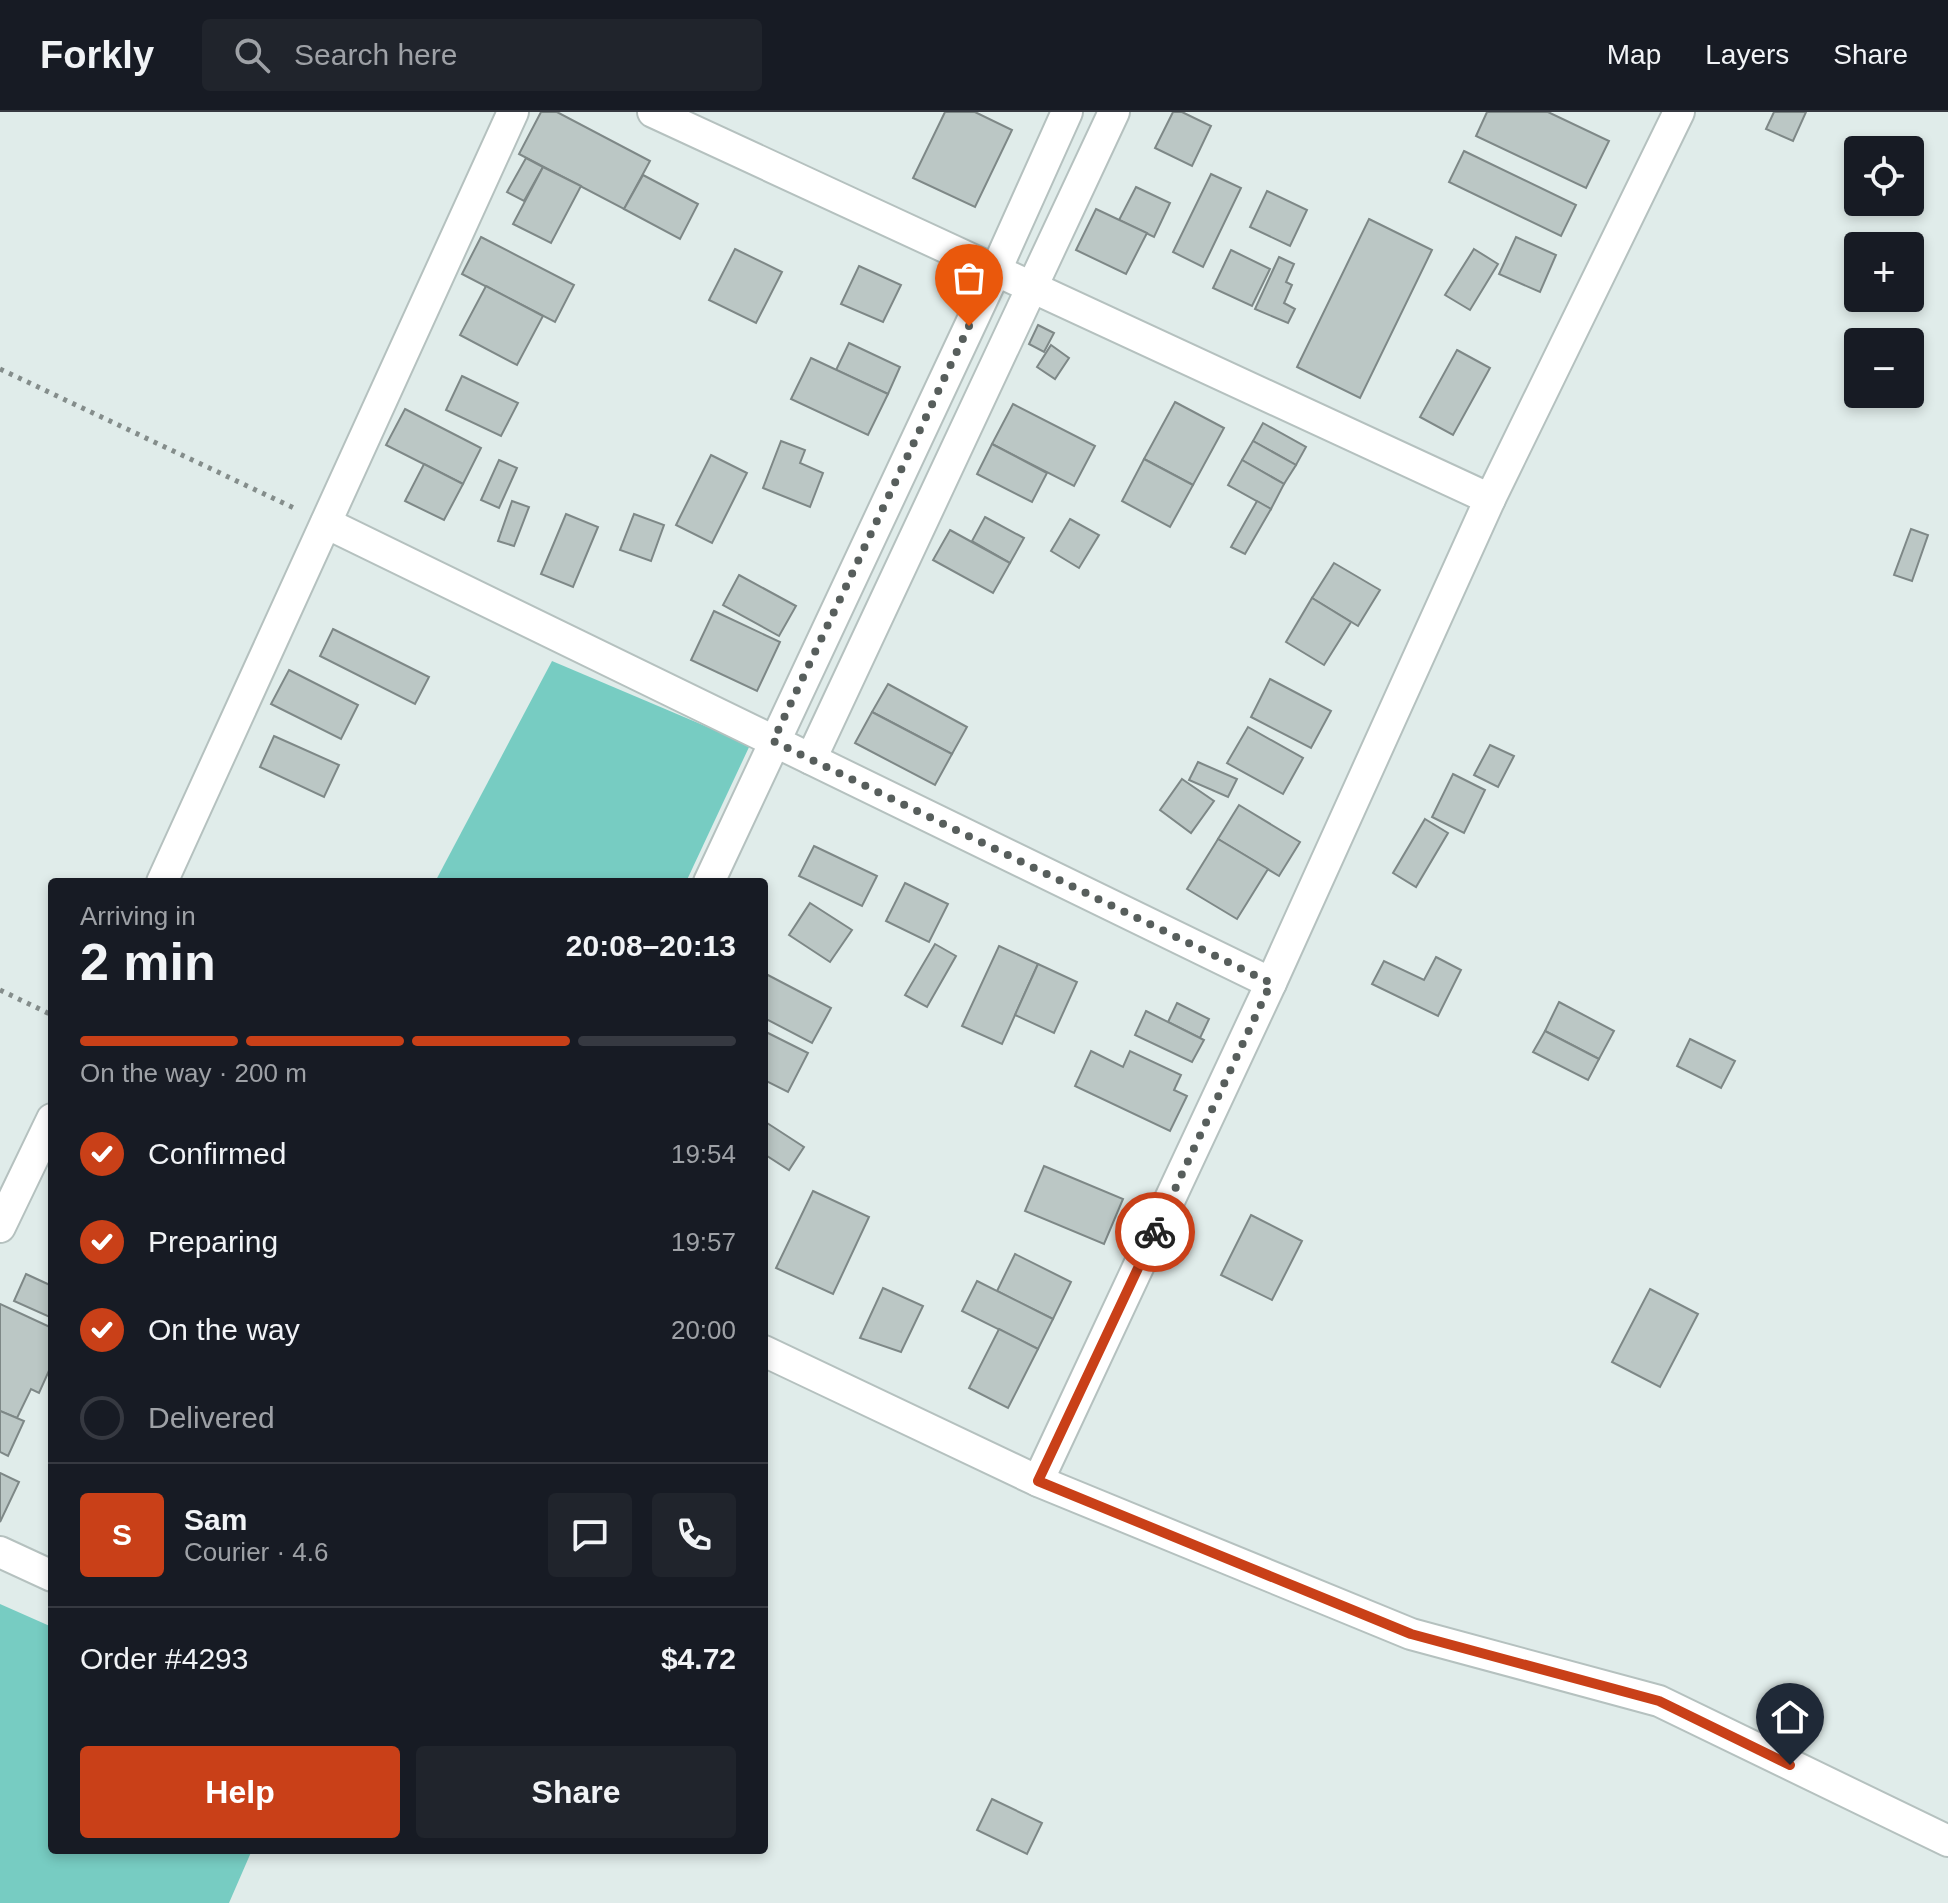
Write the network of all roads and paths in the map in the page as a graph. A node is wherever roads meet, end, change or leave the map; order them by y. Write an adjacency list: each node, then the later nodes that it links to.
1 (513, 112): 10 (street)
2 (653, 112): 6 (street)
3 (1067, 112): 6 (street)
4 (1114, 112): 7 (street)
5 (1679, 112): 9 (street)
6 (996, 270): 7 (street); 11 (street)
7 (1032, 287): 9 (street); 12 (street)
8 (0, 369): 10 (path)
9 (1490, 499): 15 (street)
10 (326, 523): 11 (street); 13 (street)
11 (773, 741): 12 (street); 14 (street)
12 (811, 759): 15 (street)
13 (164, 878)
14 (711, 878)
15 (1271, 983): 21 (street)
16 (0, 990): 17 (path)
17 (48, 1013)
18 (48, 1127): 19 (street)
19 (0, 1227)
20 (768, 1353): 21 (street)
21 (1038, 1481): 24 (street)
22 (0, 1552): 23 (street)
23 (48, 1574)
24 (1948, 1841)

